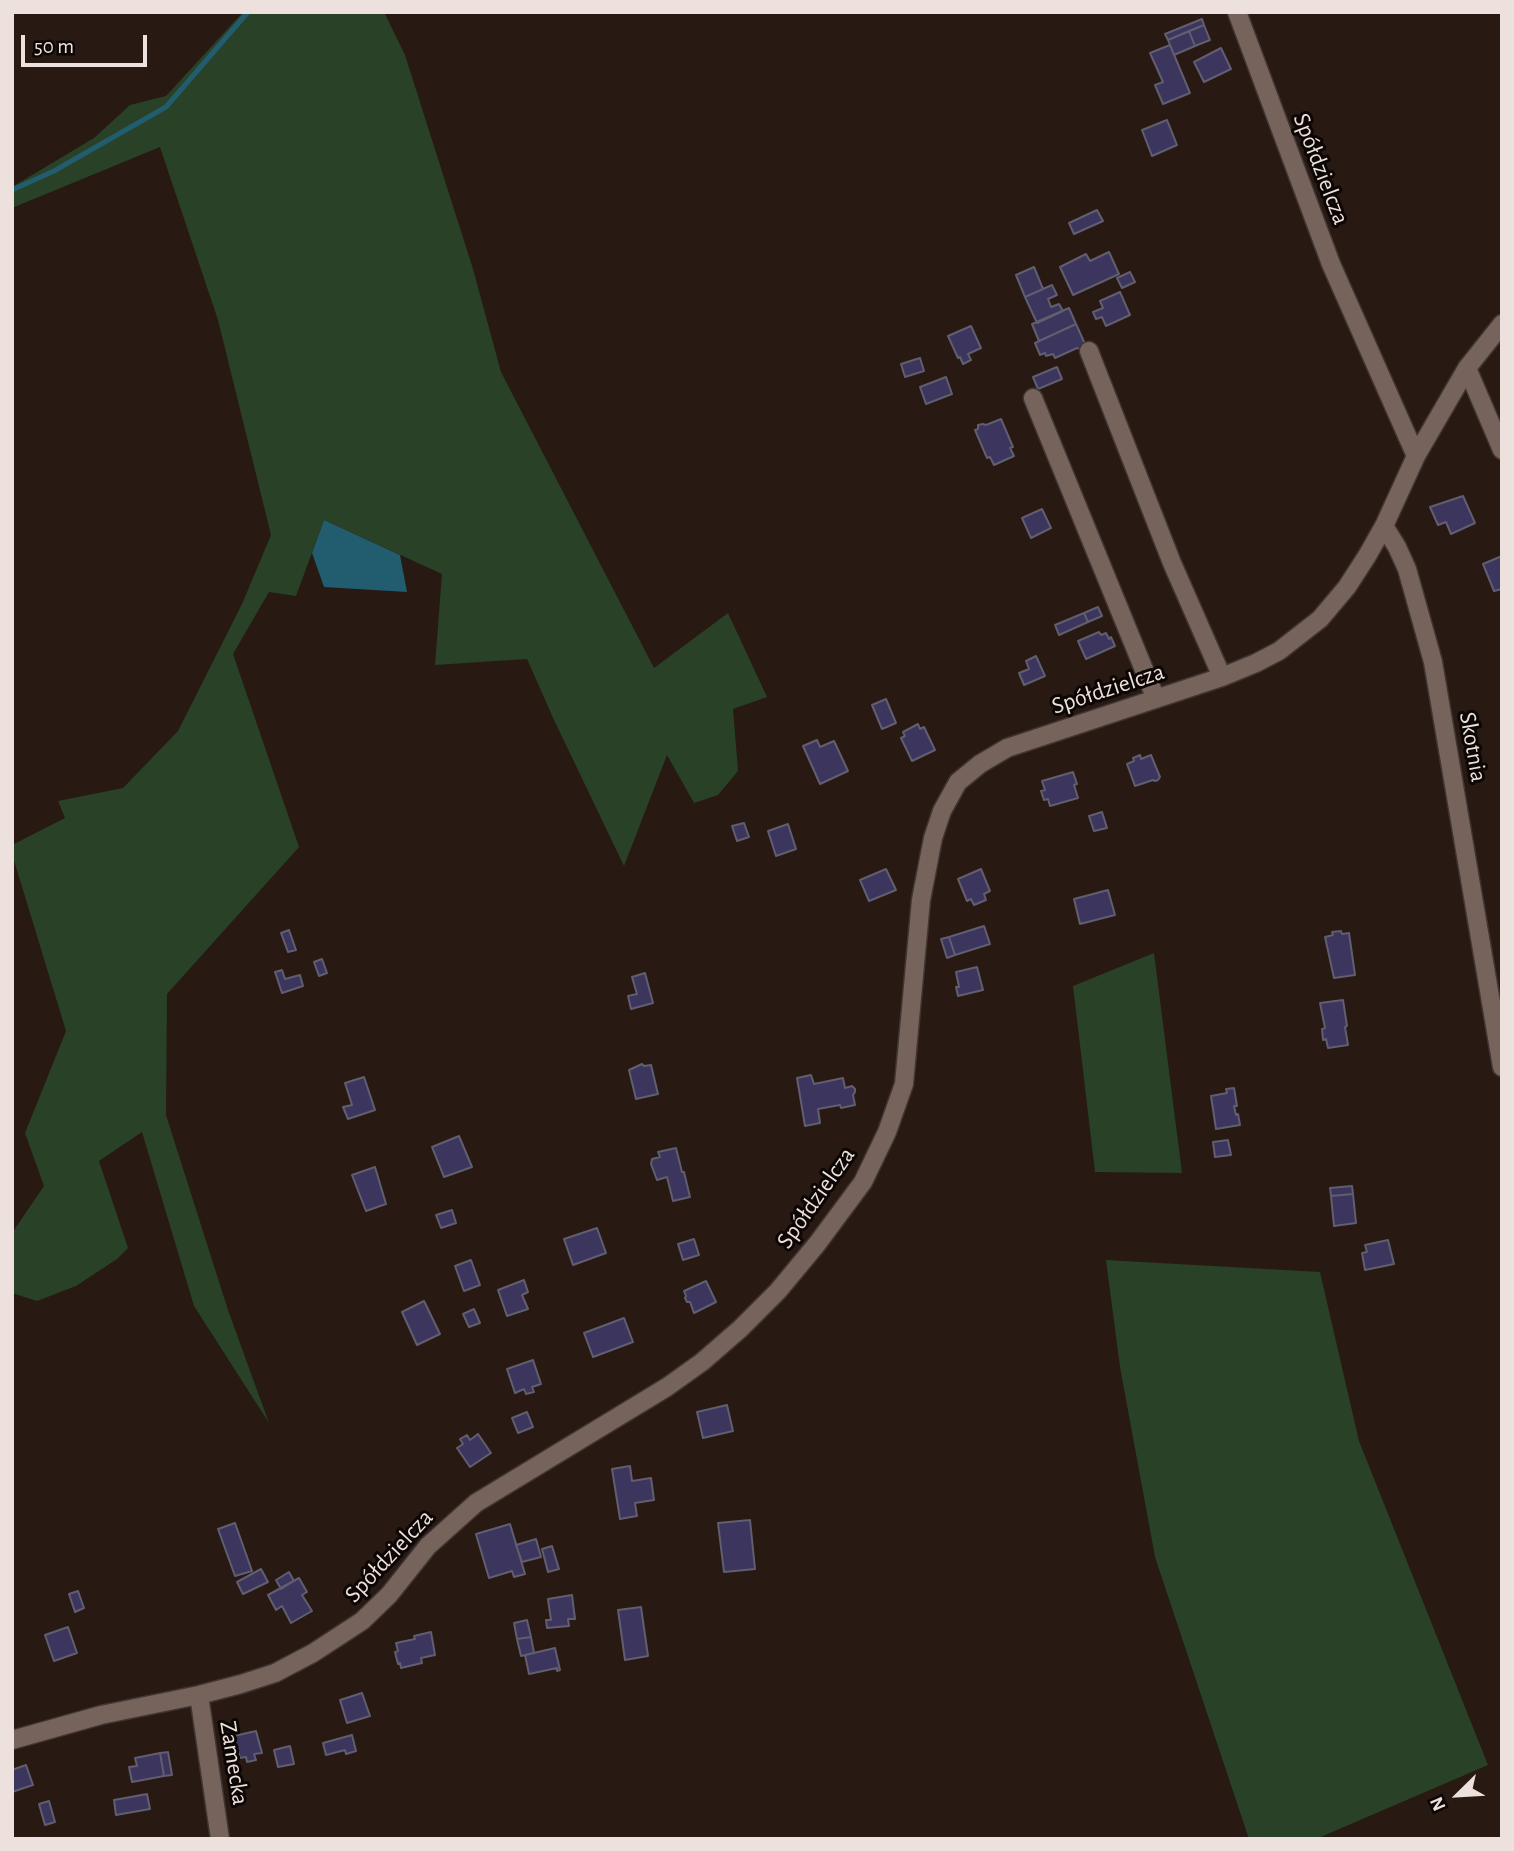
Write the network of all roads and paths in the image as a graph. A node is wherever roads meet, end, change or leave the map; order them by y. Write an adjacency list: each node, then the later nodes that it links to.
1 (1237, 12): 7 (street, Spółdzielcza)
2 (1502, 324): 4 (street, Spółdzielcza)
3 (1089, 351): 9 (street)
4 (1467, 368): 6 (street); 7 (street, Spółdzielcza)
5 (1033, 398): 10 (street)
6 (1502, 450)
7 (1416, 456): 8 (street, Spółdzielcza)
8 (1384, 526): 9 (street, Spółdzielcza); 11 (street, Skotnia)
9 (1222, 677): 10 (street, Spółdzielcza)
10 (1156, 699): 12 (street, Spółdzielcza)
11 (1502, 1067)
12 (199, 1695): 13 (street, Spółdzielcza); 14 (street, Zamecka)
13 (12, 1740)
14 (220, 1839)

